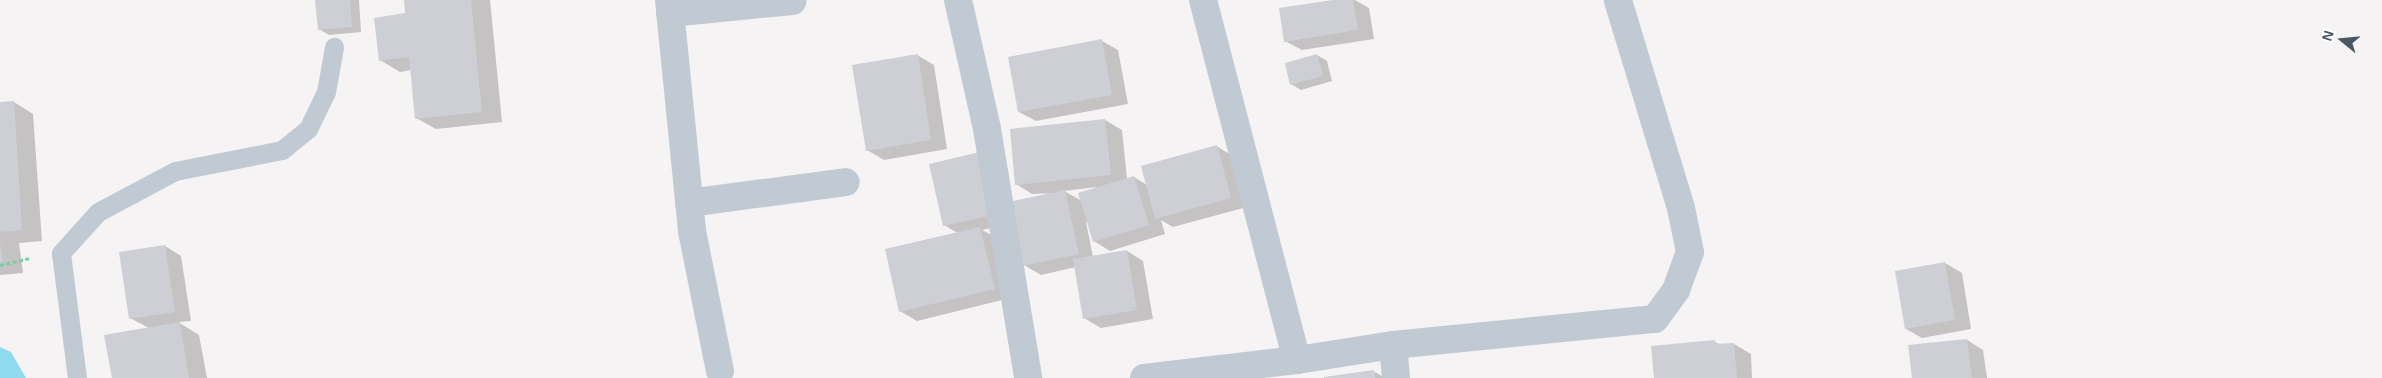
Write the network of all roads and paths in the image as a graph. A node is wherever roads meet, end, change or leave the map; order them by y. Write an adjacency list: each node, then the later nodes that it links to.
1 (958, 0): 13 (street)
2 (1203, 0): 10 (street)
3 (1618, 0): 9 (street)
4 (792, 2): 5 (street)
5 (670, 6): 8 (street)
6 (334, 46): 12 (lane)
7 (846, 182): 8 (street)
8 (689, 203): 11 (street)
9 (1393, 345): 10 (street); 15 (street)
10 (1297, 360): 14 (street)
11 (720, 372)
12 (77, 378)
13 (1028, 378)
14 (1144, 378)
15 (1396, 378)

